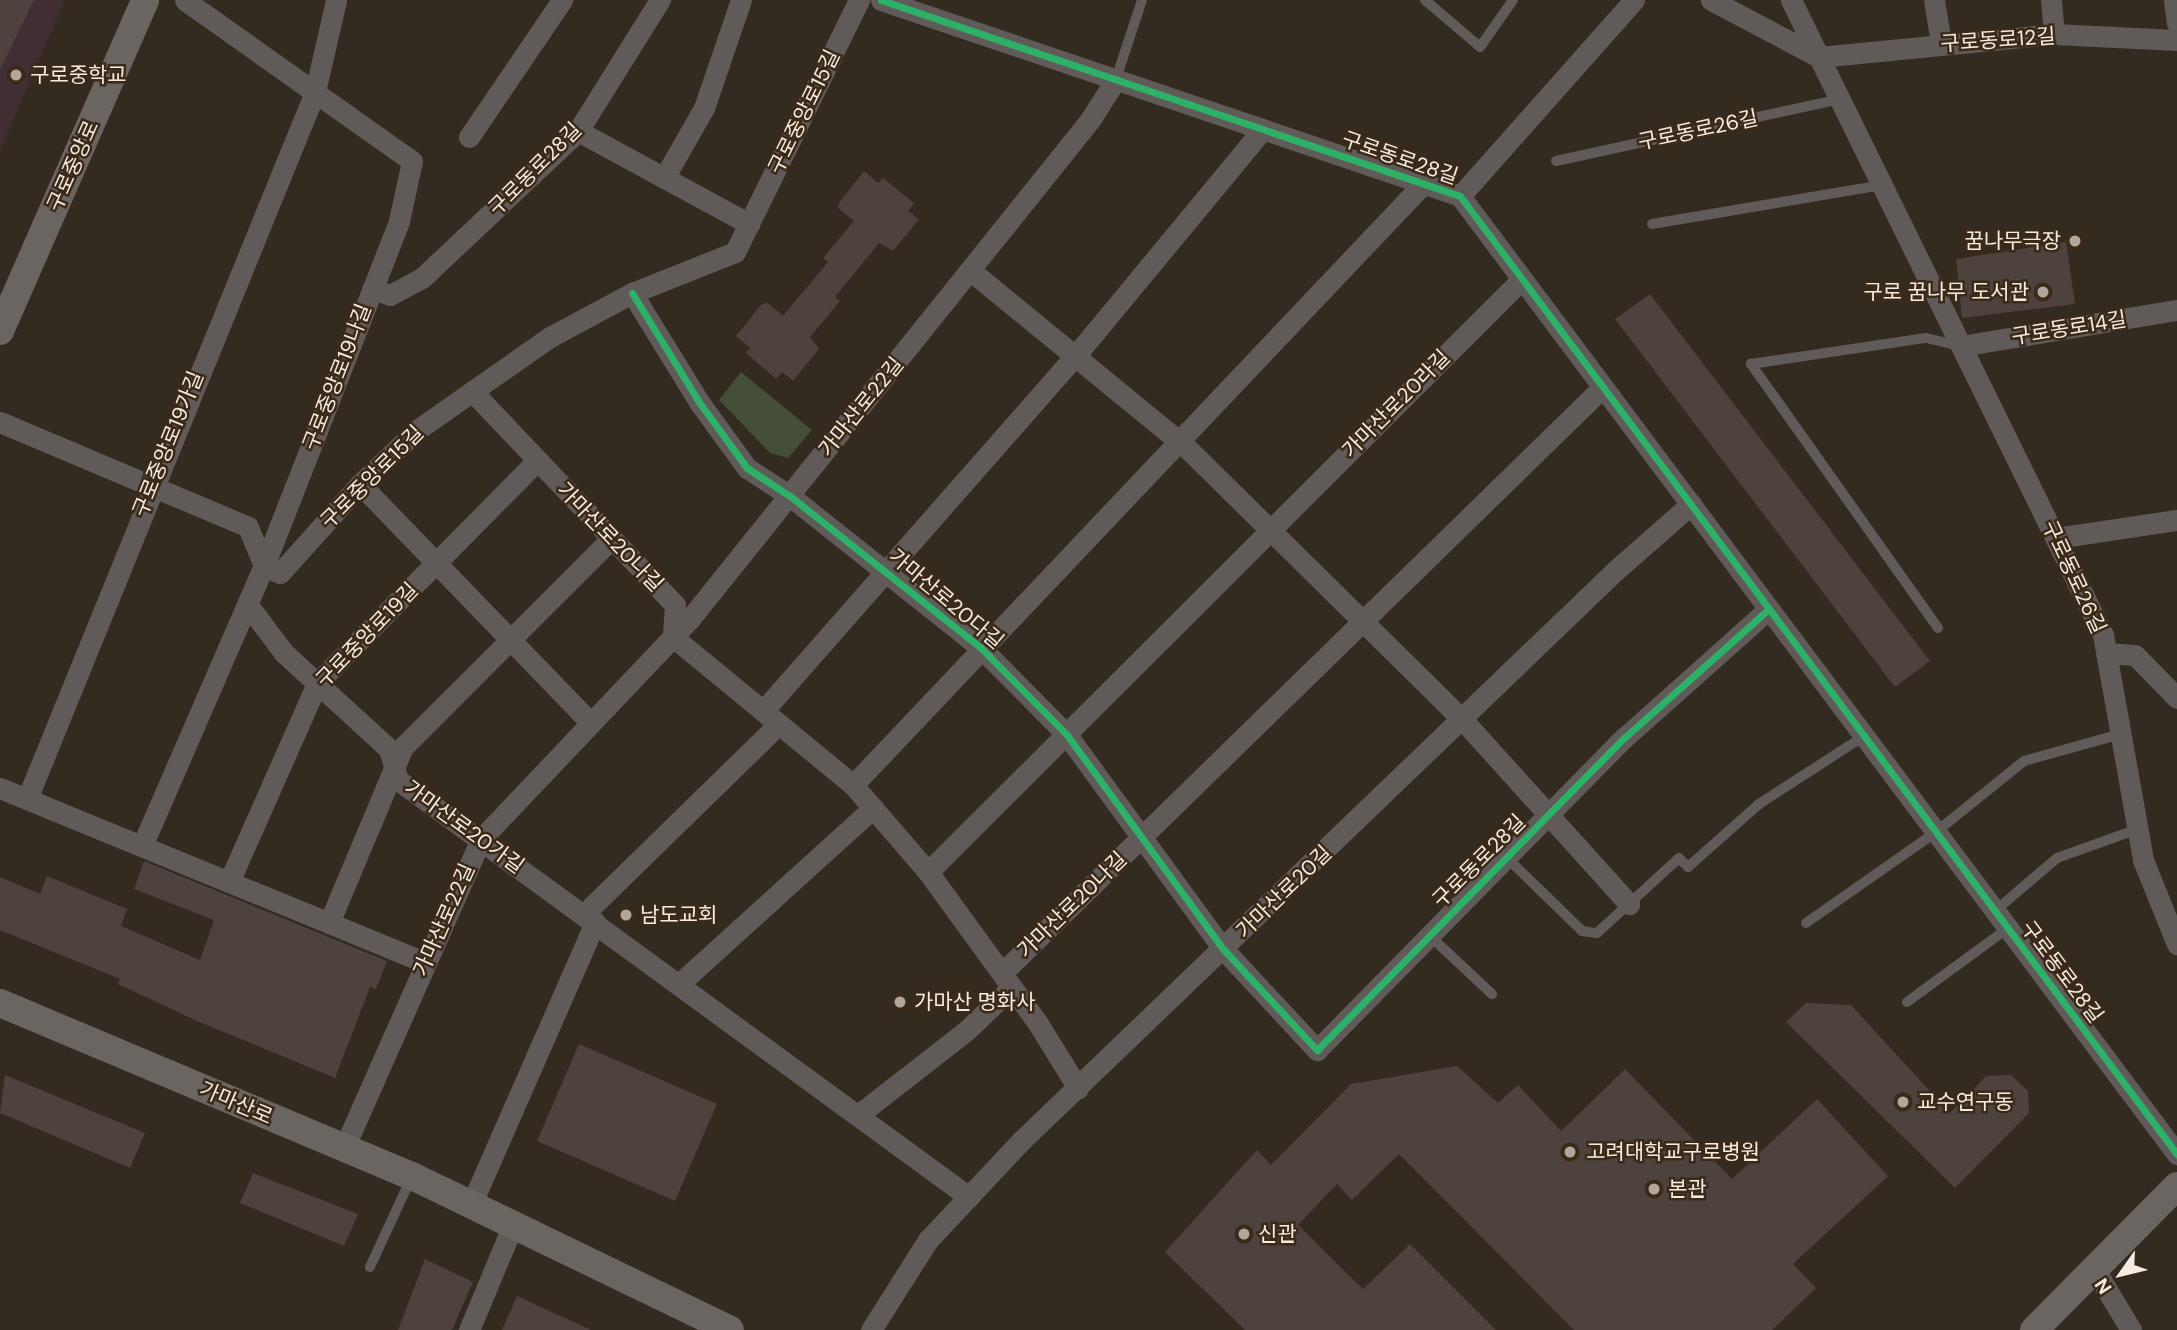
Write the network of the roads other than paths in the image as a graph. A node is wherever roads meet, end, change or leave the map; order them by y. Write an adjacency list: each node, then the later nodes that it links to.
1 (145, 0): 41 (main road, 구로중앙로)
2 (185, 0): 24 (street, 구로중앙로19나길)
3 (336, 0): 24 (street)
4 (562, 0): 28 (street)
5 (660, 0): 27 (street, 구로동로28길)
6 (741, 0): 30 (street)
7 (859, 0): 34 (street, 구로중앙로15길)
8 (881, 0): 23 (street, 구로동로28길)
9 (1142, 0): 23 (lane)
10 (1425, 0): 11 (lane)
11 (1513, 0)
12 (1634, 0): 33 (street, 구로동로28길)
13 (1711, 0): 22 (street)
14 (1791, 0): 22 (street, 구로동로26길)
15 (1934, 0): 21 (street)
16 (2050, 0): 19 (street)
17 (2174, 0): 18 (street)
18 (2177, 23)
19 (2054, 34): 20 (street, 구로동로12길); 21 (street, 구로동로12길)
20 (2177, 40)
21 (1941, 43): 22 (street, 구로동로12길)
22 (1819, 57): 25 (street, 구로동로26길)
23 (1116, 79): 26 (street, 구로동로28길); 36 (street, 가마산로22길)
24 (315, 92): 38 (street, 구로중앙로19나길); 50 (street, 구로중앙로19가길)
25 (1841, 99): 29 (lane, 구로동로26길); 32 (street, 구로동로26길)
26 (1263, 129): 31 (street, 구로동로28길); 43 (street)
27 (578, 131): 30 (street); 38 (street, 구로동로28길)
28 (470, 137)
29 (1556, 161)
30 (664, 178): 34 (street)
31 (1423, 184): 33 (street, 구로동로28길); 47 (street)
32 (1882, 185): 35 (lane); 42 (street, 구로동로26길)
33 (1460, 196): 37 (street, 구로동로28길)
34 (749, 224): 39 (street, 구로중앙로15길)
35 (1652, 224)
36 (971, 271): 43 (street); 51 (street, 가마산로22길)
37 (1522, 279): 44 (street, 구로동로28길); 54 (street, 가마산로20라길)
38 (372, 289): 58 (street, 구로중앙로19나길)
39 (632, 293): 45 (street, 구로중앙로15길); 51 (street, 가마산로20다길)
40 (2177, 310): 42 (street, 구로동로14길)
41 (0, 331)
42 (1961, 346): 55 (street, 구로동로26길); 63 (lane)
43 (1076, 355): 47 (street); 59 (street, 가마산로20다길)
44 (1603, 387): 52 (street, 구로동로28길); 62 (street)
45 (472, 391): 48 (street, 가마산로20나길); 49 (street, 구로중앙로15길)
46 (0, 422): 50 (street)
47 (1178, 440): 54 (street); 66 (street, 가마산로20다길)
48 (537, 461): 56 (street, 가마산로20나길); 57 (street, 구로중앙로19길)
49 (360, 484): 57 (street); 58 (street, 구로중앙로15길)
50 (151, 486): 58 (street); 79 (street, 구로중앙로19가길)
51 (790, 496): 59 (street, 가마산로20다길); 64 (street, 가마산로22길)
52 (1691, 504): 61 (street, 구로동로28길); 71 (street, 가마산로20길)
53 (2177, 520): 55 (street)
54 (1270, 530): 62 (street); 74 (street)
55 (2056, 538): 67 (street, 구로동로26길)
56 (611, 539): 64 (street, 가마산로20나길); 65 (street)
57 (436, 563): 65 (street); 68 (street, 구로중앙로19길)
58 (264, 566): 60 (street, 구로중앙로19나길)
59 (888, 573): 66 (street, 가마산로20다길); 70 (street)
60 (248, 605): 68 (street, 가마산로20가길); 86 (street, 구로중앙로19나길)
61 (1769, 609): 75 (street, 구로동로28길); 81 (street, 구로동로28길)
62 (1364, 623): 71 (street); 84 (street)
63 (1938, 628)
64 (673, 637): 70 (street, 가마산로20나길); 72 (street, 가마산로22길)
65 (511, 639): 72 (street); 76 (street)
66 (980, 647): 74 (street, 가마산로20다길); 77 (street)
67 (2106, 653): 69 (street); 73 (street, 구로동로26길)
68 (317, 683): 76 (street, 가마산로20가길); 89 (street, 구로중앙로19길)
69 (2177, 698)
70 (771, 718): 77 (street, 가마산로20나길); 92 (street)
71 (1461, 718): 81 (street); 98 (street, 가마산로20길)
72 (591, 723): 85 (street, 가마산로22길)
73 (2121, 734): 82 (street, 구로동로26길); 83 (lane)
74 (1067, 735): 84 (street, 가마산로20다길); 88 (street)
75 (1864, 736): 83 (street, 구로동로28길); 90 (lane, 구로동로28길)
76 (395, 768): 85 (street, 가마산로20가길); 93 (street)
77 (853, 785): 80 (street, 가마산로20나길)
78 (0, 788): 79 (street)
79 (27, 799): 86 (street)
80 (873, 808): 88 (street, 가마산로20나길); 101 (street)
81 (1548, 817): 87 (street, 구로동로28길); 90 (street)
82 (2137, 829): 91 (lane, 구로동로28길); 97 (street, 구로동로26길)
83 (1936, 832): 91 (street, 구로동로28길); 94 (lane)
84 (1141, 837): 98 (street, 가마산로20다길); 100 (street, 가마산로20나길)
85 (481, 839): 92 (street, 가마산로20가길); 99 (street, 가마산로22길)
86 (142, 846): 89 (street)
87 (1507, 858): 90 (lane, 구로동로28길); 96 (street, 구로동로28길)
88 (928, 872): 100 (street, 가마산로20나길)
89 (229, 882): 93 (street)
90 (1629, 904)
91 (1995, 911): 95 (street, 구로동로28길)
92 (589, 918): 101 (street, 가마산로20가길); 112 (street)
93 (329, 923): 99 (street)
94 (1806, 923)
95 (2008, 928): 103 (lane, 구로동로28길); 108 (street, 구로동로28길)
96 (1430, 936): 98 (street, 구로동로28길); 102 (lane, 구로동로28길)
97 (2177, 944)
98 (1224, 950): 105 (street, 가마산로20길)
99 (425, 962): 107 (street, 가마산로22길)
100 (1007, 980): 105 (street, 가마산로20나길); 106 (street)
101 (679, 984): 106 (street, 가마산로20가길)
102 (1492, 994)
103 (1907, 1002)
104 (0, 1003): 107 (main road, 가마산로)
105 (1078, 1088): 111 (street, 가마산로20길)
106 (858, 1115): 111 (street, 가마산로20가길)
107 (344, 1148): 109 (main road, 가마산로)
108 (2177, 1154)
109 (411, 1176): 112 (main road, 가마산로); 114 (lane)
110 (2177, 1186): 115 (main road)
111 (969, 1196): 118 (street, 가마산로20길)
112 (471, 1205): 113 (main road, 가마산로)
113 (513, 1225): 116 (street); 117 (main road, 가마산로)
114 (370, 1267)
115 (2095, 1270): 119 (main road); 120 (street)
116 (469, 1330)
117 (730, 1330)
118 (871, 1330)
119 (2034, 1330)
120 (2131, 1330)

